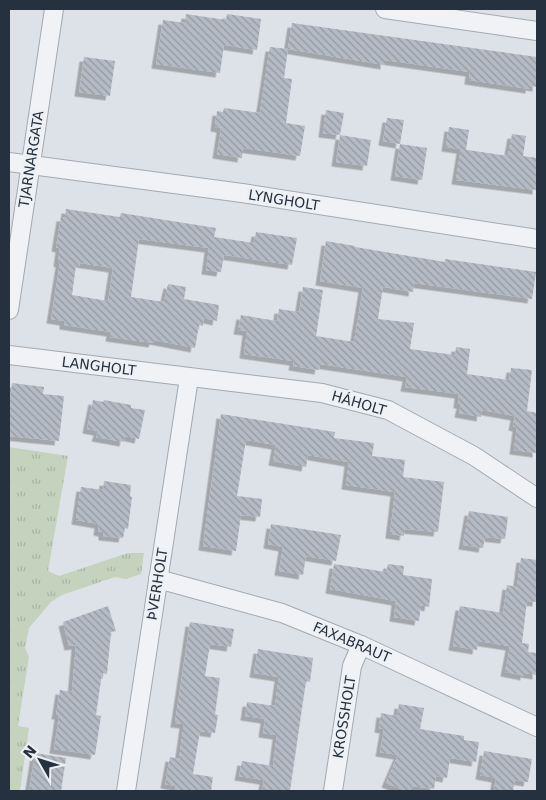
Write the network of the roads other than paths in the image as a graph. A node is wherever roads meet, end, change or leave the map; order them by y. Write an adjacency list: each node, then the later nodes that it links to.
1 (54, 9): 5 (street, TJARNARGATA)
2 (385, 9): 3 (street)
3 (537, 31)
4 (9, 162): 5 (street, LYNGHOLT)
5 (30, 165): 6 (street, LYNGHOLT); 7 (street, TJARNARGATA)
6 (537, 239)
7 (9, 310)
8 (9, 355): 9 (street, LANGHOLT)
9 (189, 378): 10 (street, HÁHOLT); 11 (street, ÞVERHOLT)
10 (537, 498)
11 (158, 579): 12 (street, FAXABRAUT); 14 (street, ÞVERHOLT)
12 (361, 645): 13 (street, FAXABRAUT); 15 (street, KROSSHOLT)
13 (537, 727)
14 (126, 791)
15 (333, 791)

